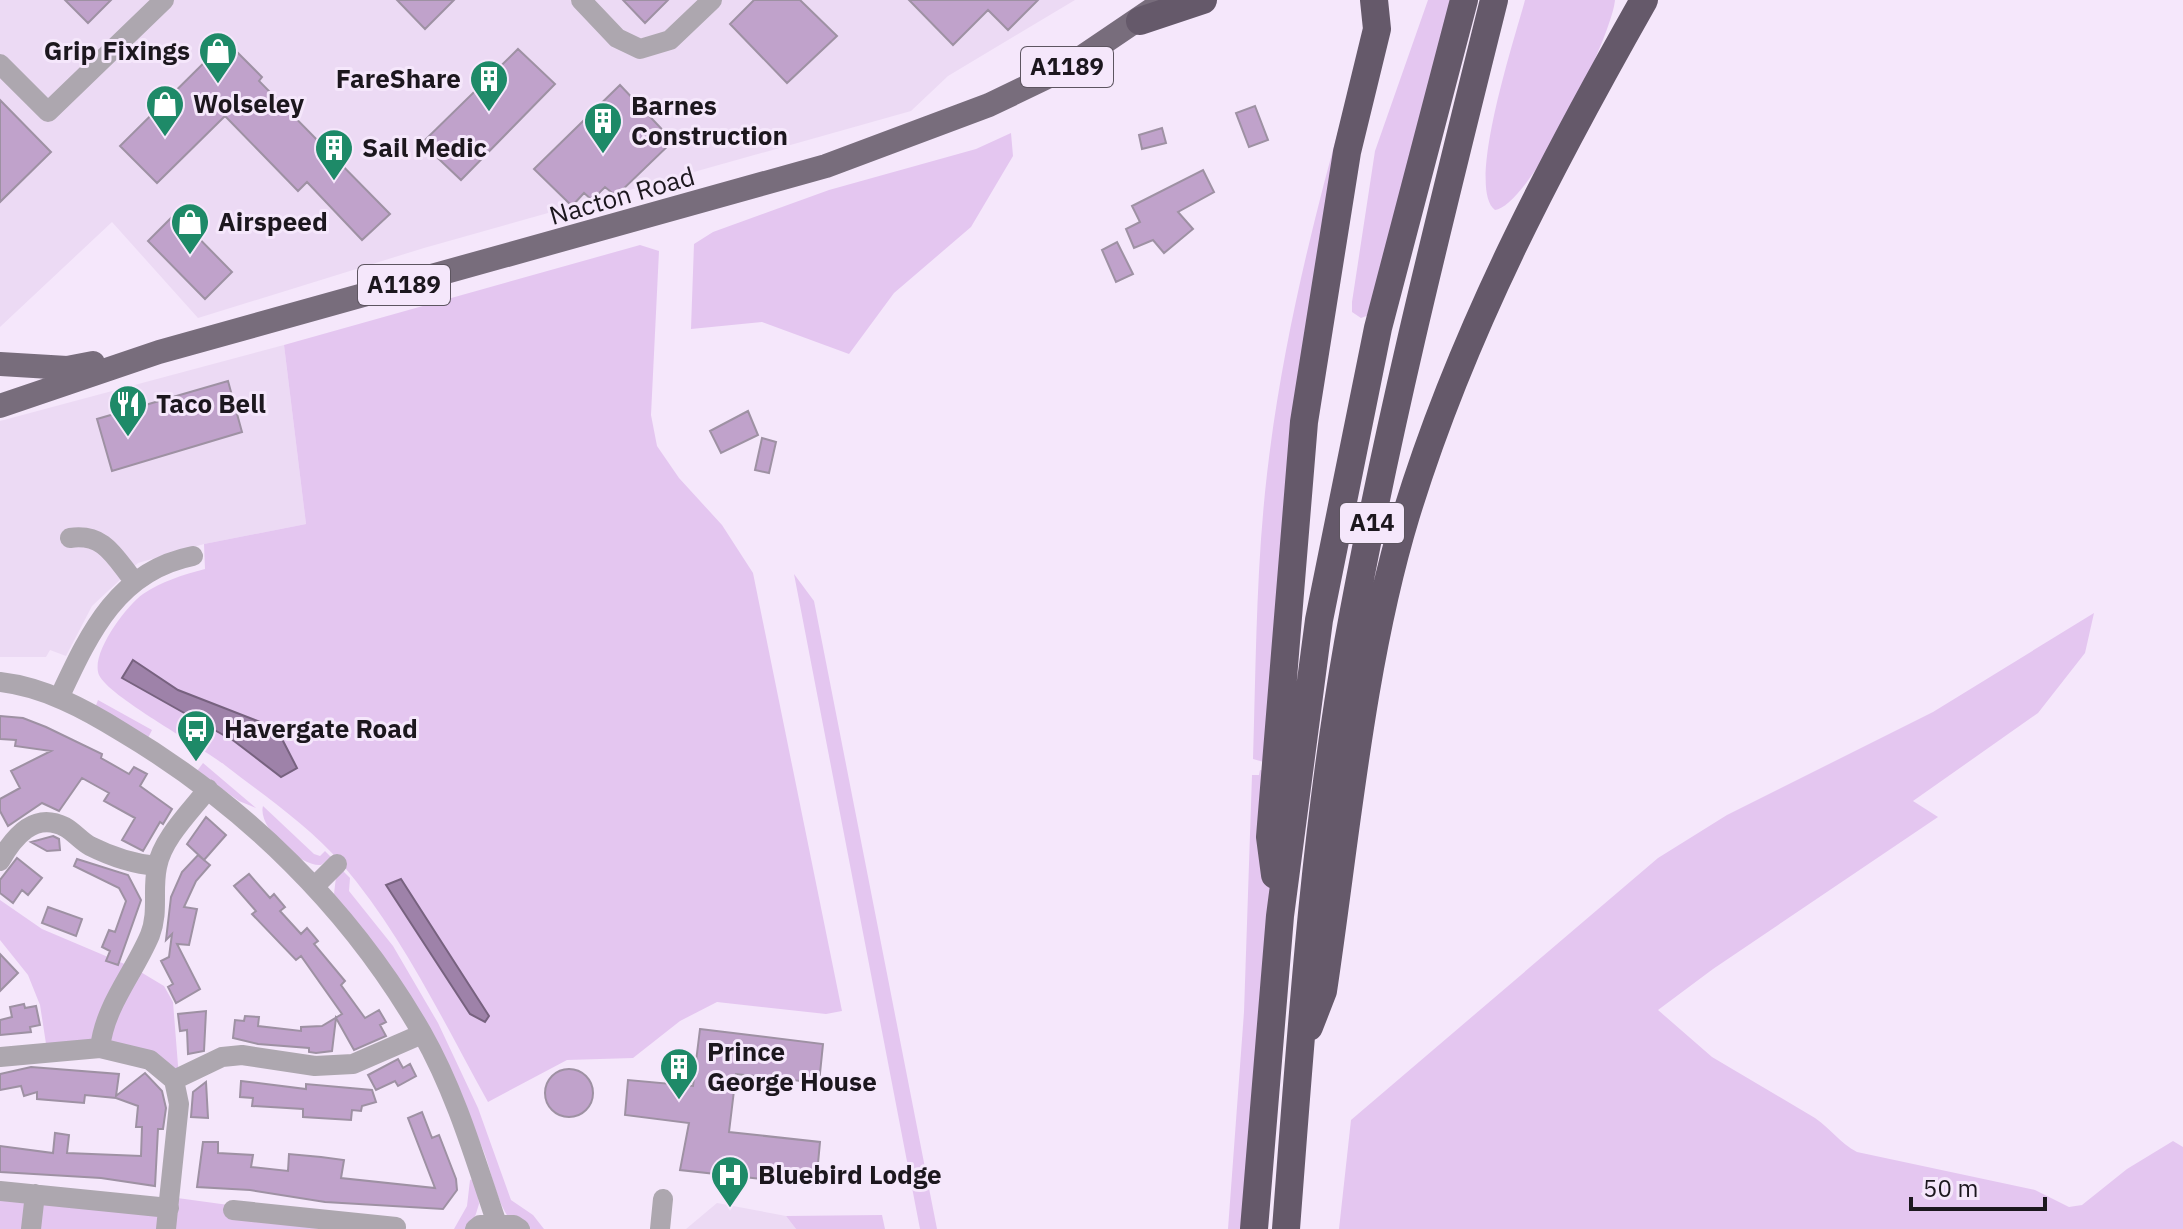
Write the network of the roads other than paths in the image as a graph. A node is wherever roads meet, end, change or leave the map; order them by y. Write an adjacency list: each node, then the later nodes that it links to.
1 (164, 0): 11 (street)
2 (581, 0): 3 (street)
3 (712, 0)
4 (1164, 0): 10 (main road, Nacton Road / A1189)
5 (1203, 0): 10 (highway)
6 (1464, 0): 25 (highway, A14)
7 (1494, 0): 28 (highway, A14)
8 (1644, 0): 28 (highway, A14)
9 (1374, 1): 25 (highway, A14)
10 (1140, 21): 12 (main road, Nacton Road / A1189)
11 (0, 64)
12 (159, 352): 13 (main road, Nacton Road / A1189); 14 (main road, Nacton Road / A1189)
13 (0, 364)
14 (0, 406)
15 (70, 538): 17 (street)
16 (193, 556): 17 (street)
17 (134, 581): 19 (street)
18 (0, 682): 19 (street)
19 (59, 698): 20 (street)
20 (208, 789): 23 (street); 24 (street)
21 (0, 861): 23 (street)
22 (337, 864): 24 (street)
23 (157, 866): 27 (street)
24 (314, 887): 26 (street)
25 (1280, 916): 44 (highway, A14)
26 (422, 1034): 30 (street); 37 (street)
27 (100, 1048): 29 (street); 30 (street)
28 (1299, 1054): 45 (highway, A14)
29 (0, 1057)
30 (174, 1080): 34 (street)
31 (0, 1191): 32 (street)
32 (35, 1194): 34 (street); 39 (street)
33 (663, 1199): 43 (street)
34 (169, 1208): 40 (street)
35 (233, 1210): 36 (street)
36 (310, 1223): 38 (street)
37 (497, 1224): 41 (street); 42 (street)
38 (396, 1227)
39 (31, 1229)
40 (166, 1229)
41 (475, 1229)
42 (520, 1229)
43 (660, 1229)
44 (1254, 1229)
45 (1286, 1229)

